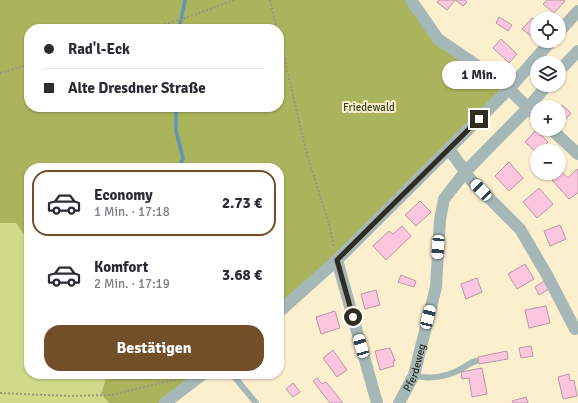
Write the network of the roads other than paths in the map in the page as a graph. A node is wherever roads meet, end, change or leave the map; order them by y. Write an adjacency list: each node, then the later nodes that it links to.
1 (411, 0): 7 (street)
2 (578, 11): 3 (street)
3 (566, 24)
4 (545, 48): 7 (street)
5 (578, 51): 6 (street)
6 (566, 64)
7 (509, 89): 9 (street); 11 (street)
8 (541, 92): 9 (street, Pferdeweg)
9 (528, 108): 13 (street, Pferdeweg)
10 (559, 136): 12 (street)
11 (449, 149): 13 (street); 14 (street)
12 (578, 154)
13 (466, 171): 16 (street); 18 (street, Pferdeweg)
14 (337, 260): 15 (street); 23 (street)
15 (284, 308)
16 (575, 329)
17 (476, 361): 18 (lane)
18 (414, 375): 24 (street, Pferdeweg)
19 (197, 379): 21 (street)
20 (236, 379): 22 (lane)
21 (165, 403)
22 (256, 403)
23 (377, 403)
24 (399, 403)

